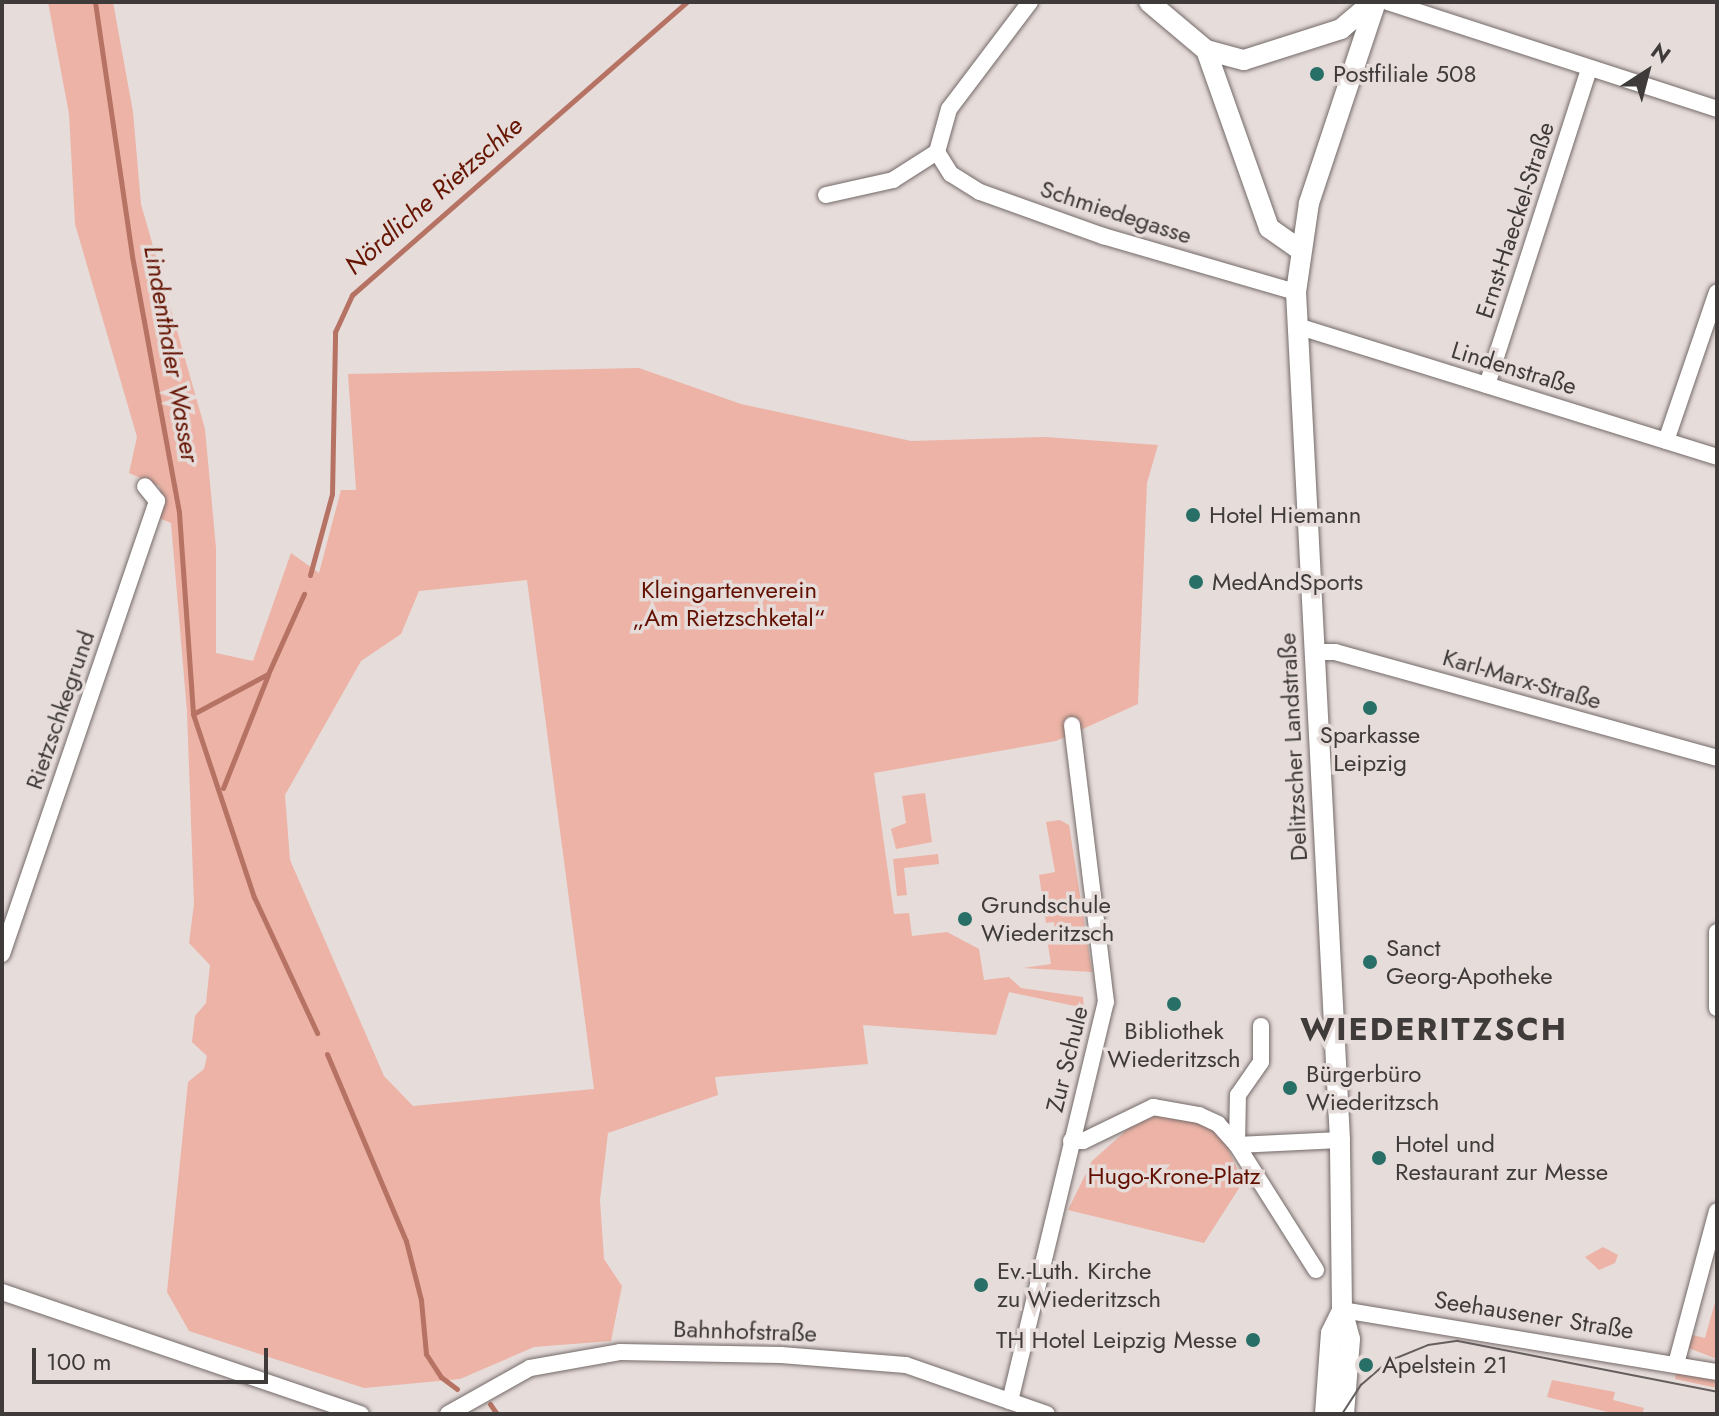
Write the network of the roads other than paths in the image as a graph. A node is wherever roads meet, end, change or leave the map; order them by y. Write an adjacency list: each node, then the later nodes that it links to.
1 (1030, 2): 8 (street)
2 (1149, 2): 5 (street)
3 (1375, 2): 5 (street); 10 (street, Delitzscher Landstraße)
4 (1388, 2): 6 (street)
5 (1206, 50): 10 (street)
6 (1589, 69): 7 (street); 14 (street, Ernst-Haeckel-Straße)
7 (1717, 109)
8 (937, 152): 9 (street); 11 (street, Schmiedegasse)
9 (826, 195)
10 (1299, 249): 11 (street, Delitzscher Landstraße)
11 (1296, 292): 13 (street, Delitzscher Landstraße)
12 (1717, 292): 15 (street)
13 (1297, 326): 14 (street, Lindenstraße); 18 (street, Delitzscher Landstraße)
14 (1487, 385): 15 (street, Lindenstraße)
15 (1666, 441): 16 (street, Lindenstraße)
16 (1717, 457)
17 (145, 486): 22 (street, Rietzschkegrund)
18 (1314, 652): 20 (street, Karl-Marx-Straße); 25 (street, Delitzscher Landstraße)
19 (1072, 725): 26 (street, Zur Schule)
20 (1717, 758)
21 (1716, 934): 23 (street)
22 (2, 954)
23 (1717, 1008)
24 (1261, 1026): 27 (street)
25 (1340, 1140): 27 (street); 31 (street, Delitzscher Landstraße)
26 (1071, 1141): 27 (street); 34 (street, Zur Schule)
27 (1237, 1145): 29 (street)
28 (1717, 1211): 32 (street)
29 (1316, 1270)
30 (2, 1292): 35 (street)
31 (1342, 1310): 32 (street, Seehausener Straße); 38 (street, Delitzscher Landstraße); 39 (street, Delitzscher Landstraße)
32 (1676, 1364): 33 (street, Seehausener Straße)
33 (1717, 1372)
34 (1010, 1401): 36 (street, Bahnhofstraße); 37 (street, Bahnhofstraße)
35 (361, 1414)
36 (448, 1414)
37 (1047, 1414)
38 (1325, 1414)
39 (1344, 1414)

